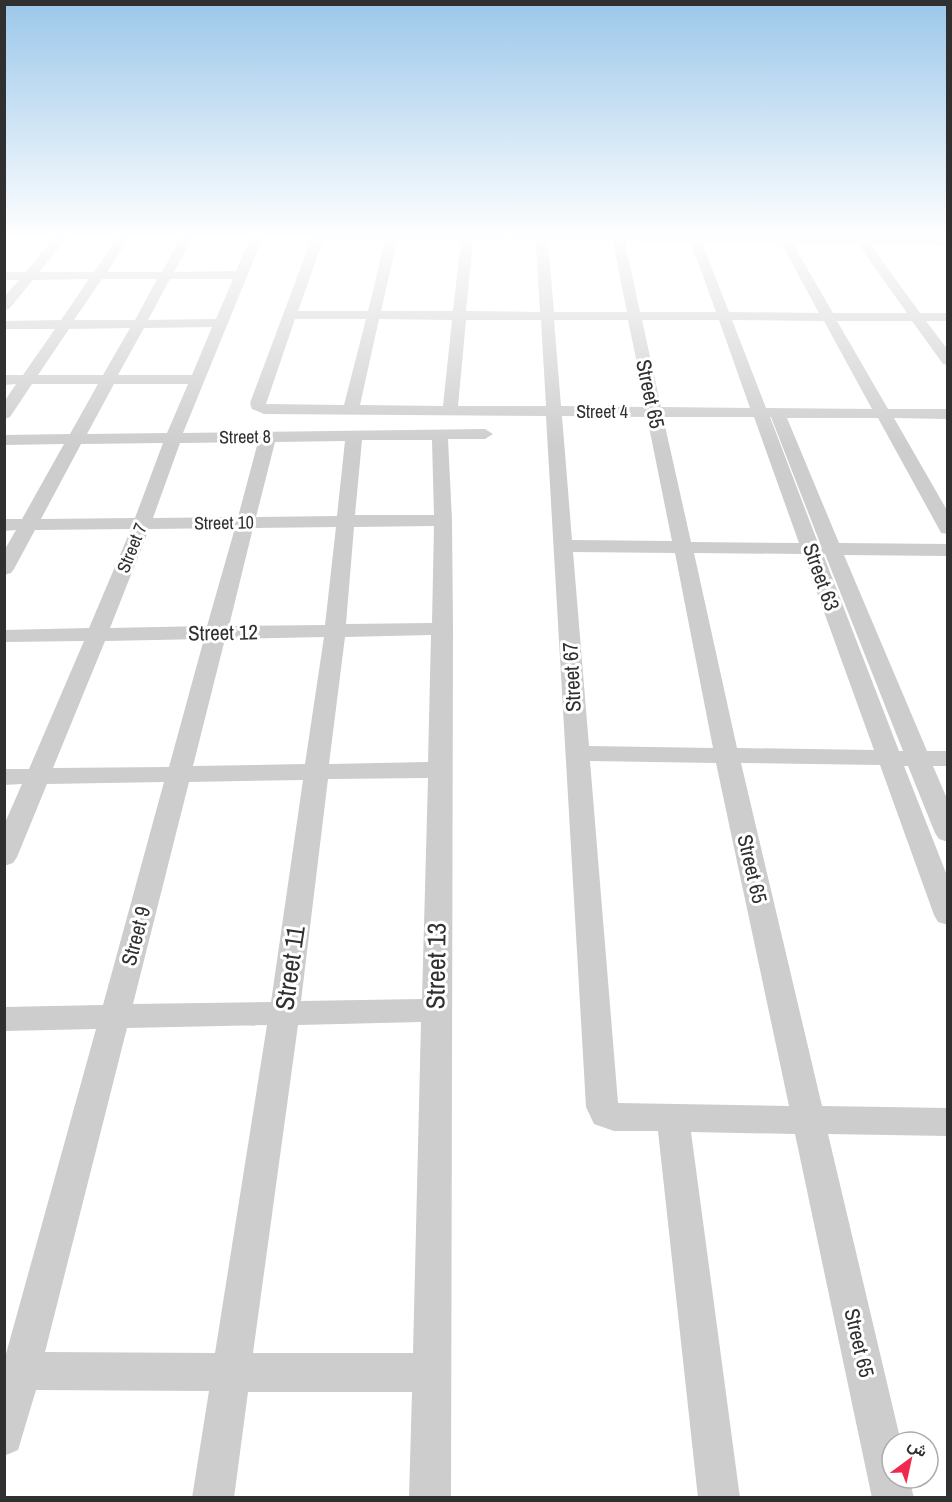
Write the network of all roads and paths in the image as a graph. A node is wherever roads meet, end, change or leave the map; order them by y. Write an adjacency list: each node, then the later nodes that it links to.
1 (77, 307): 22 (street)
2 (148, 307): 23 (street)
3 (229, 307): 21 (street, Street 7)
4 (292, 307): 12 (street)
5 (375, 307): 13 (street, Street 11)
6 (459, 307): 14 (street, Street 13)
7 (546, 307): 15 (street, Street 67)
8 (631, 307): 16 (street, Street 65)
9 (728, 307): 17 (street, Street 63)
10 (822, 307): 18 (street)
11 (908, 307): 19 (street)
12 (289, 315): 13 (street); 36 (street, Street 4)
13 (373, 315): 14 (street); 36 (street, Street 11)
14 (458, 315): 15 (street); 37 (street, Street 13)
15 (546, 316): 16 (street); 30 (street, Street 67)
16 (633, 316): 17 (street); 31 (street, Street 65)
17 (731, 316): 18 (street); 32 (street, Street 63)
18 (827, 317): 19 (street); 34 (street)
19 (915, 317): 20 (street); 25 (street)
20 (948, 317)
21 (222, 323): 23 (street); 27 (street, Street 7)
22 (65, 324): 23 (street); 24 (street); 29 (street)
23 (139, 324): 26 (street)
24 (4, 325)
25 (948, 361)
26 (109, 379): 27 (street); 29 (street); 41 (street)
27 (199, 379): 40 (street, Street 7)
28 (4, 380): 29 (street)
29 (28, 380): 33 (street)
30 (554, 411): 31 (street, Street 4); 37 (street, Street 4); 50 (street, Street 67)
31 (654, 412): 32 (street, Street 4); 51 (street, Street 65)
32 (768, 413): 34 (street, Street 4); 52 (street, Street 63); 53 (street, Street 63)
33 (4, 414)
34 (882, 414): 35 (street, Street 4); 49 (street)
35 (948, 414)
36 (353, 423): 37 (street, Street 8); 37 (street, Street 4); 39 (street, Street 8); 44 (street, Street 11)
37 (445, 423): 38 (street, Street 8); 43 (street, Street 13)
38 (485, 434)
39 (268, 437): 40 (street, Street 8); 45 (street, Street 9)
40 (173, 438): 41 (street, Street 8); 46 (street, Street 7)
41 (76, 439): 42 (street, Street 8); 48 (street)
42 (4, 440)
43 (443, 520): 44 (street, Street 10); 56 (street, Street 13)
44 (345, 521): 45 (street, Street 10); 57 (street, Street 11)
45 (246, 522): 46 (street, Street 10); 58 (street, Street 9)
46 (142, 524): 48 (street, Street 10); 59 (street, Street 7)
47 (4, 525): 48 (street, Street 10)
48 (28, 525): 55 (street)
49 (948, 529)
50 (564, 546): 51 (street); 61 (street, Street 67)
51 (682, 547): 52 (street); 62 (street, Street 65)
52 (811, 549): 53 (street); 63 (street, Street 63)
53 (832, 549): 54 (street); 64 (street, Street 63)
54 (948, 550)
55 (4, 569)
56 (442, 629): 57 (street, Street 12); 66 (street, Street 13)
57 (335, 631): 58 (street, Street 12); 67 (street, Street 11)
58 (216, 633): 59 (street, Street 12); 68 (street, Street 9)
59 (97, 635): 60 (street, Street 12); 70 (street, Street 7)
60 (4, 636)
61 (576, 753): 62 (street); 78 (street, Street 67)
62 (727, 756): 63 (street); 79 (street, Street 65)
63 (888, 758): 64 (street); 73 (street, Street 63)
64 (917, 758): 65 (street); 71 (street, Street 63)
65 (948, 759)
66 (438, 770): 67 (street); 74 (street, Street 13)
67 (316, 772): 68 (street); 75 (street, Street 11)
68 (179, 774): 70 (street); 76 (street, Street 9)
69 (4, 777): 70 (street)
70 (38, 777): 72 (street, Street 7)
71 (948, 833)
72 (4, 857)
73 (948, 915)
74 (436, 1010): 75 (street); 83 (street, Street 13)
75 (284, 1013): 76 (street); 82 (street, Street 11)
76 (116, 1016): 77 (street); 81 (street, Street 9)
77 (4, 1019)
78 (673, 1118): 79 (street); 87 (street)
79 (809, 1120): 80 (street); 88 (street, Street 65)
80 (948, 1122)
81 (21, 1371): 82 (street); 84 (street, Street 9)
82 (231, 1372): 83 (street); 85 (street, Street 11)
83 (431, 1373): 86 (street, Street 13)
84 (4, 1436)
85 (213, 1497)
86 (430, 1497)
87 (719, 1497)
88 (894, 1497)

